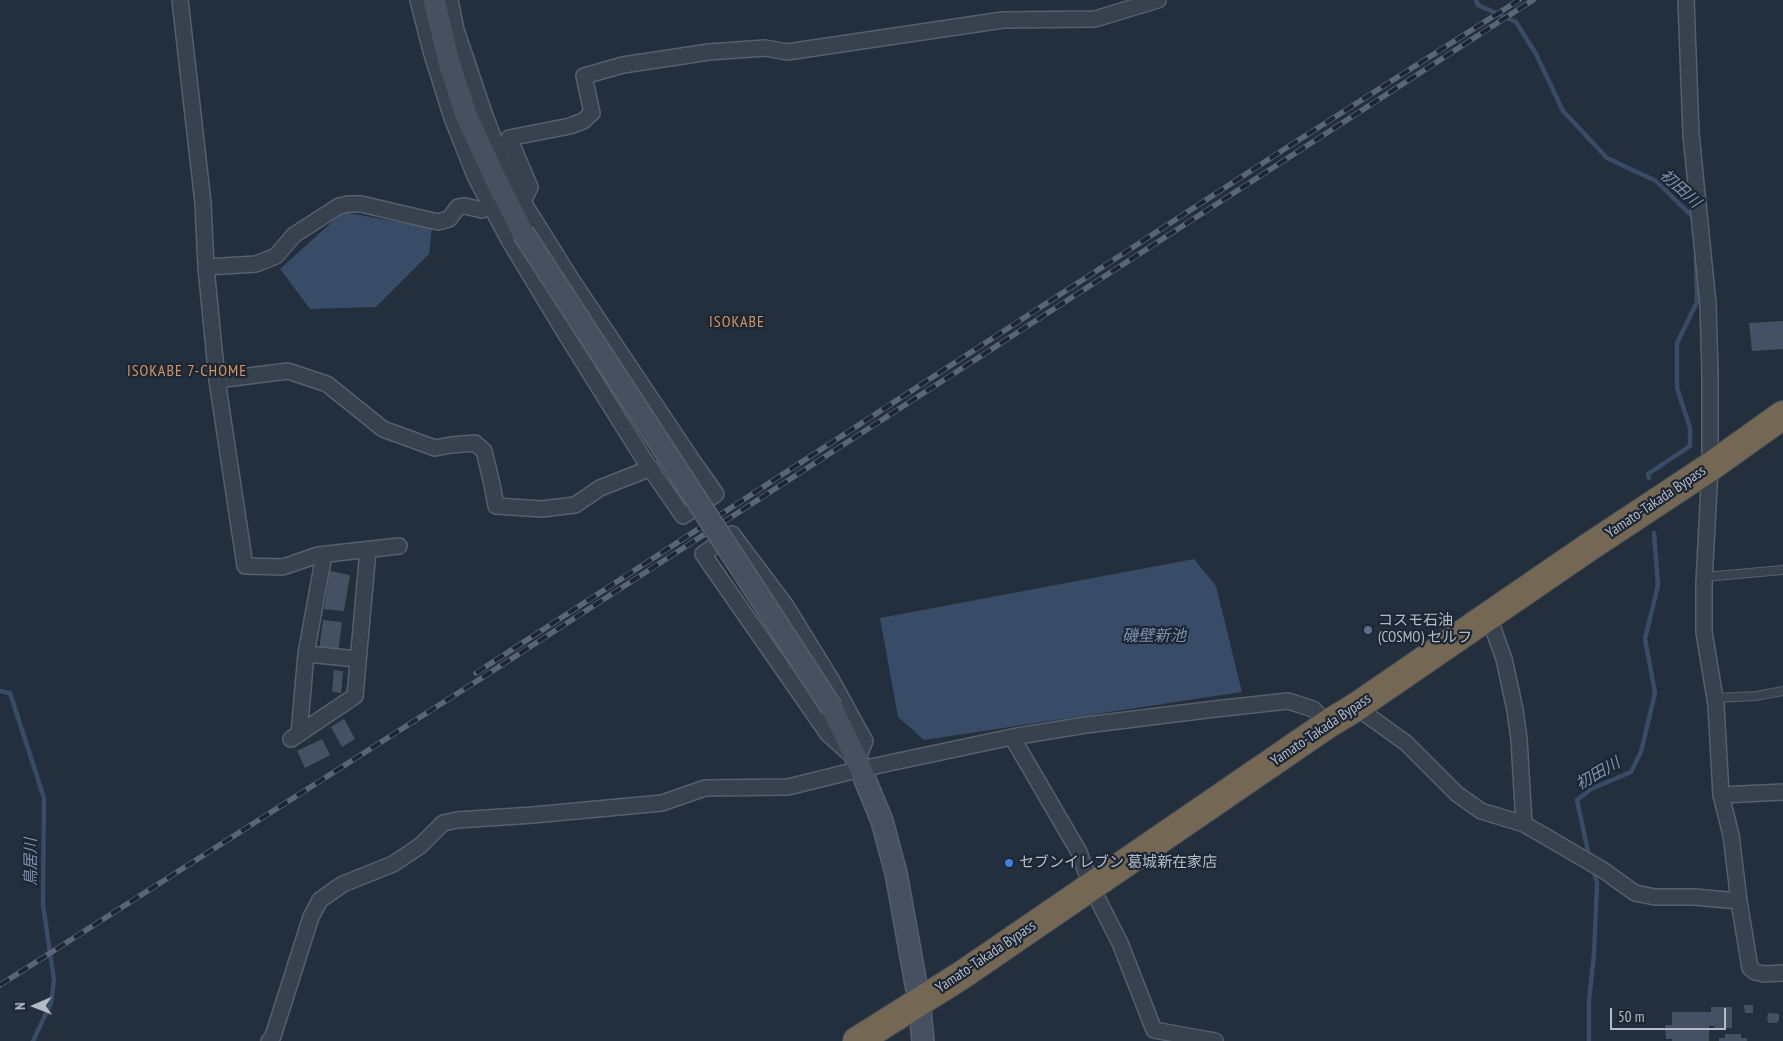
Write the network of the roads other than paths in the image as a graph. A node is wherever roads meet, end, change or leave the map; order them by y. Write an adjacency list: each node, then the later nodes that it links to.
1 (180, 0): 9 (street)
2 (418, 0): 8 (street)
3 (434, 0): 27 (street, bridge)
4 (450, 0): 7 (street)
5 (1158, 0): 7 (street)
6 (1686, 0): 12 (street)
7 (523, 202): 13 (street)
8 (491, 207): 9 (street); 13 (street)
9 (206, 267): 10 (street)
10 (217, 380): 13 (street); 16 (street)
11 (1783, 415): 12 (highway, Yamato-Takada Bypass)
12 (1710, 467): 18 (street); 19 (highway, Yamato-Takada Bypass)
13 (651, 468)
14 (399, 546): 15 (street)
15 (368, 550): 16 (street); 21 (street)
16 (324, 555): 20 (street)
17 (1783, 570): 18 (lane)
18 (1704, 577): 23 (street)
19 (1489, 617): 24 (highway, Yamato-Takada Bypass); 30 (street)
20 (306, 654): 21 (street); 21 (street)
21 (358, 659)
22 (1783, 691): 23 (lane)
23 (1715, 698): 29 (street)
24 (1356, 707): 25 (highway, Yamato-Takada Bypass); 30 (street)
25 (1328, 724): 26 (street); 31 (highway, Yamato-Takada Bypass)
26 (1012, 737): 27 (street); 31 (street)
27 (859, 764): 27 (street); 34 (street); 35 (street)
28 (1783, 792): 29 (street)
29 (1721, 794): 32 (street)
30 (1524, 824): 32 (street)
31 (1091, 886): 34 (highway, Yamato-Takada Bypass); 38 (street)
32 (1739, 901): 33 (street)
33 (1783, 973)
34 (919, 1001): 36 (highway, Yamato-Takada Bypass); 37 (street)
35 (273, 1039)
36 (857, 1041)
37 (923, 1041)
38 (1214, 1041)

